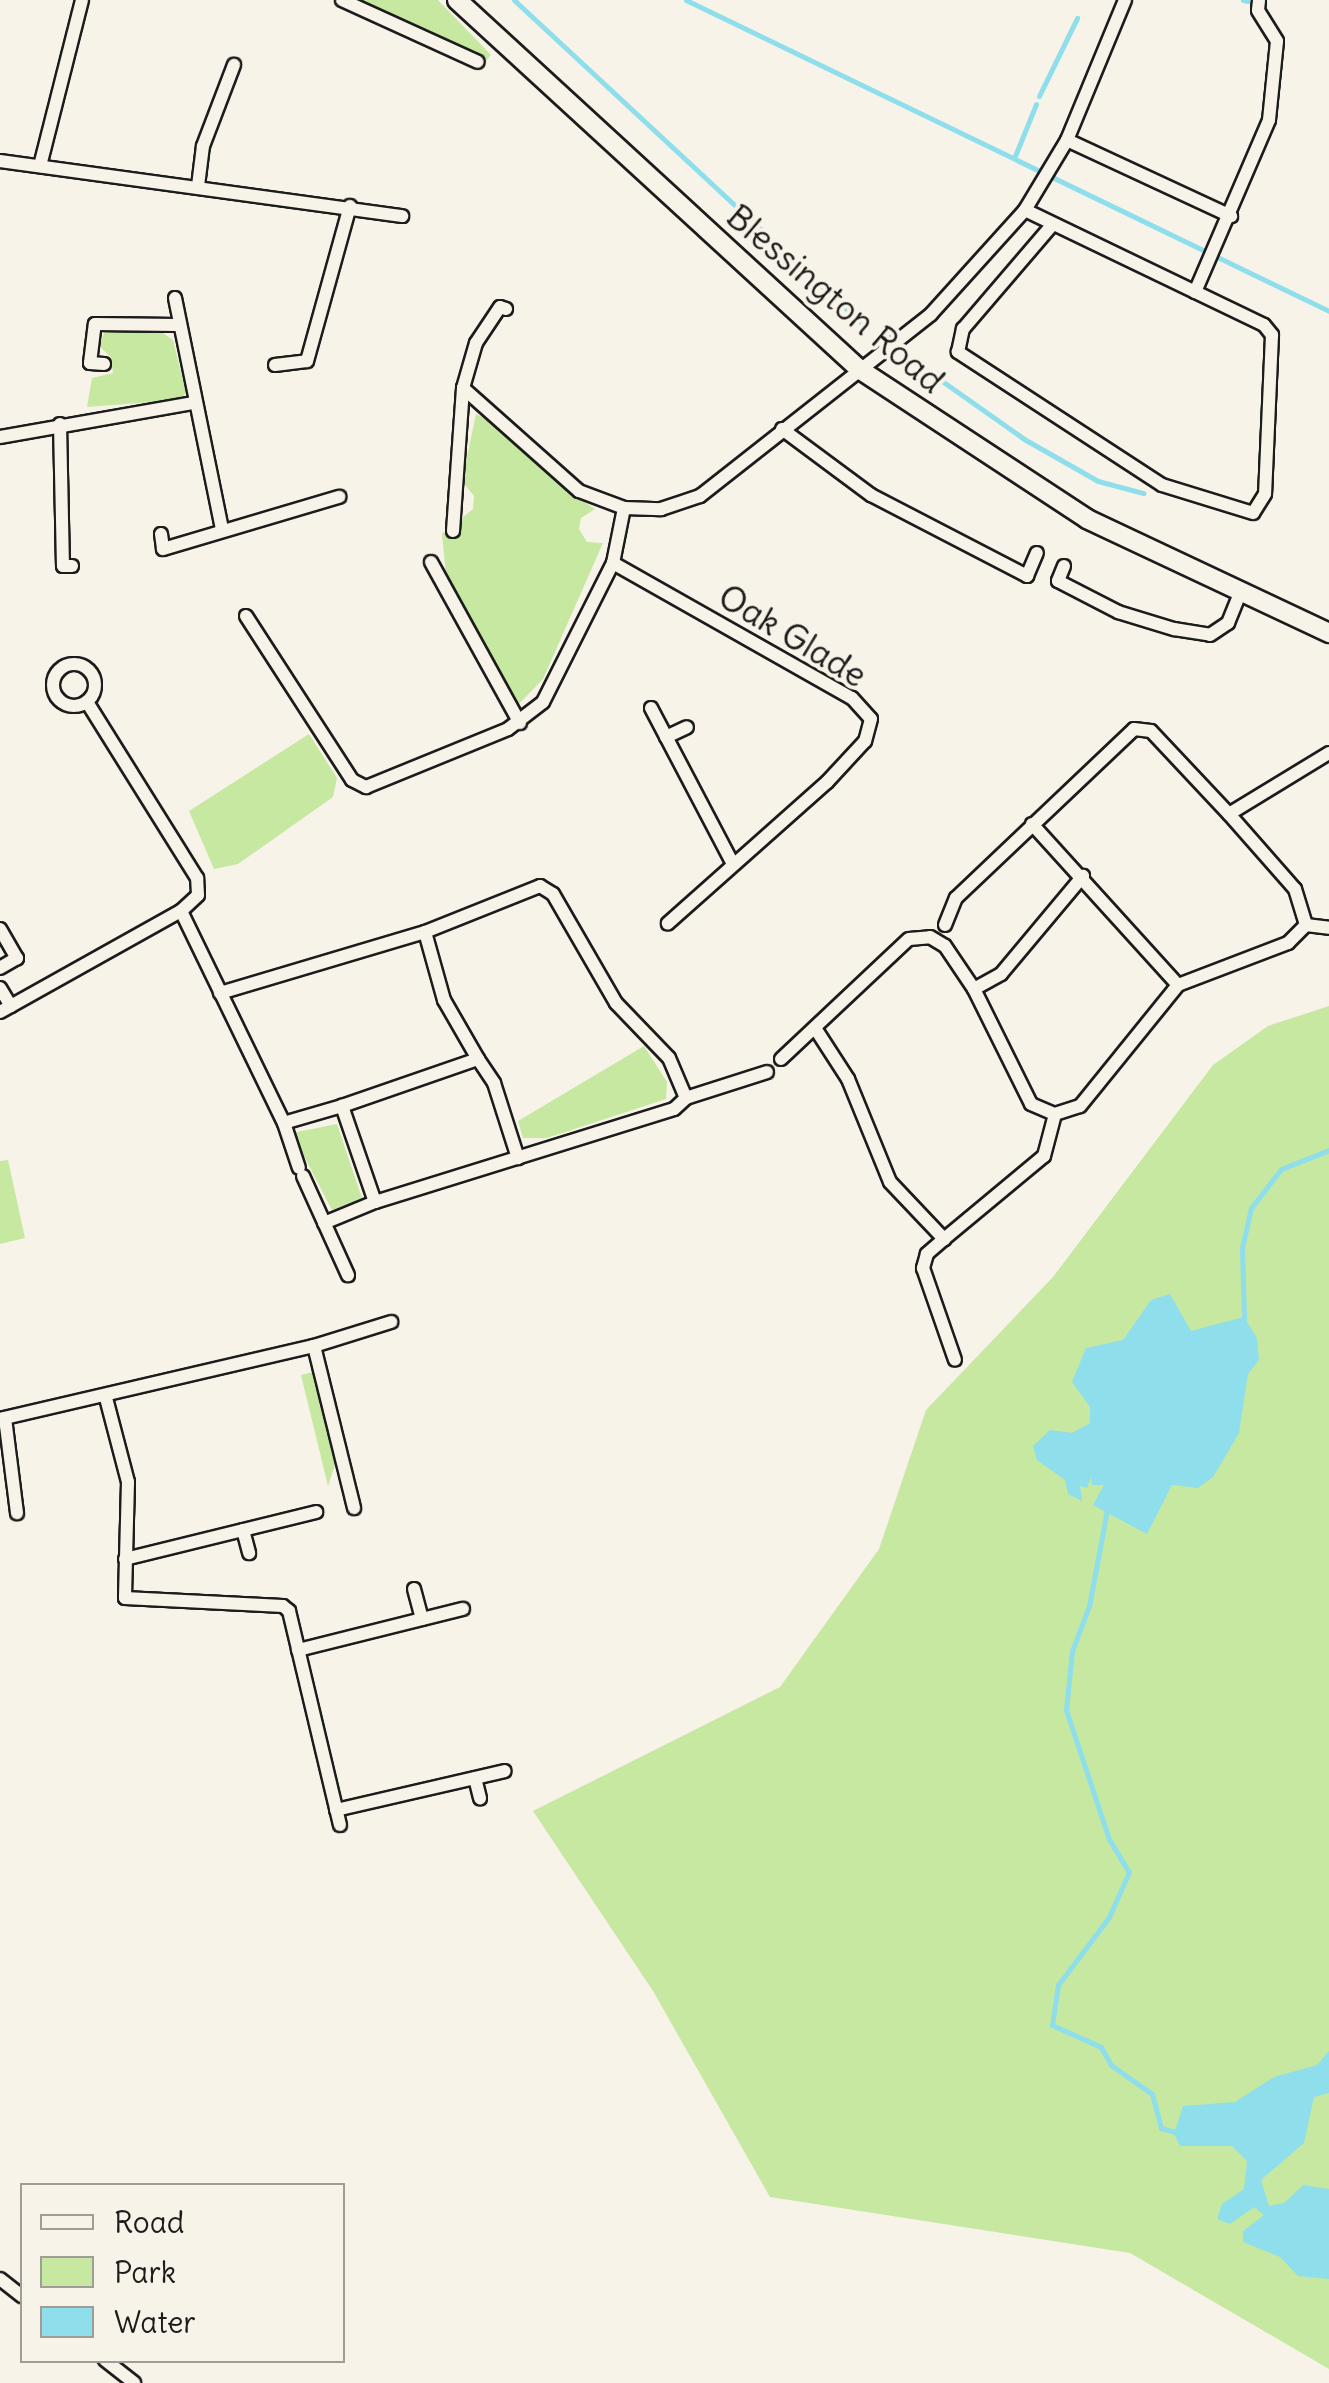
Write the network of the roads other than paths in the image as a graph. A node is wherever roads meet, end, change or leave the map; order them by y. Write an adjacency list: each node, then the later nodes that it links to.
1 (342, 0): 6 (street)
2 (456, 0): 23 (main road, Blessington Road)
3 (1125, 0): 8 (street)
4 (1259, 0): 15 (street)
5 (89, 1): 10 (street)
6 (478, 62)
7 (234, 65): 11 (street)
8 (1067, 140): 13 (street); 15 (street)
9 (0, 160): 10 (street)
10 (40, 166): 11 (street)
11 (198, 186): 12 (street)
12 (350, 206): 14 (street); 22 (street)
13 (1026, 210): 16 (street); 23 (street)
14 (402, 216)
15 (1231, 216): 17 (street)
16 (1054, 224): 17 (street); 17 (street)
17 (1195, 292)
18 (175, 298): 20 (street)
19 (506, 309): 24 (street)
20 (178, 325): 21 (street); 25 (street)
21 (104, 364)
22 (275, 365)
23 (859, 369): 27 (street); 39 (main road, Blessington Road)
24 (463, 388): 30 (street); 32 (street)
25 (192, 403): 26 (street); 31 (street)
26 (60, 424): 28 (street); 37 (street)
27 (782, 429): 30 (street); 34 (street)
28 (0, 437)
29 (339, 497): 31 (street)
30 (624, 508): 36 (street)
31 (222, 530): 33 (street)
32 (452, 531)
33 (161, 534)
34 (1038, 553)
35 (431, 562): 44 (street)
36 (613, 563): 44 (street); 50 (street, Oak Glade)
37 (72, 566)
38 (1064, 566): 39 (street)
39 (1240, 594): 41 (main road, Blessington Road)
40 (246, 616): 44 (street)
41 (1329, 633)
42 (87, 702): 52 (street)
43 (650, 708): 46 (street)
44 (520, 722)
45 (687, 727): 46 (street)
46 (666, 737): 50 (street)
47 (1329, 754): 48 (street)
48 (1229, 814): 49 (street); 54 (street)
49 (1032, 824): 51 (street); 55 (street)
50 (732, 862): 53 (street, Oak Glade)
51 (1082, 876): 60 (street); 62 (street)
52 (180, 912): 63 (street); 64 (street)
53 (668, 923)
54 (1306, 925): 56 (street); 60 (street)
55 (945, 926)
56 (1329, 928)
57 (0, 929): 59 (street)
58 (425, 932): 63 (street); 66 (street); 69 (street)
59 (0, 968)
60 (1178, 985): 71 (street)
61 (0, 988): 64 (street)
62 (974, 989): 65 (street); 71 (street)
63 (220, 993): 72 (street)
64 (6, 1009)
65 (814, 1028): 67 (street); 76 (street)
66 (478, 1059): 70 (street); 73 (street)
67 (780, 1059)
68 (767, 1072): 69 (street)
69 (686, 1098): 73 (street)
70 (342, 1106): 72 (street); 74 (street)
71 (1055, 1114): 76 (street)
72 (284, 1123): 75 (street)
73 (518, 1158): 74 (street)
74 (374, 1202): 75 (street)
75 (324, 1223): 77 (street)
76 (944, 1240): 80 (street)
77 (348, 1275)
78 (391, 1322): 79 (street)
79 (314, 1346): 81 (street); 83 (street)
80 (955, 1360)
81 (106, 1398): 82 (street); 88 (street)
82 (2, 1419): 85 (street)
83 (354, 1508)
84 (316, 1512): 86 (street)
85 (17, 1513)
86 (243, 1530): 87 (street); 88 (street)
87 (248, 1552)
88 (125, 1559): 92 (street)
89 (414, 1589): 91 (street)
90 (463, 1609): 91 (street)
91 (422, 1619): 92 (street)
92 (298, 1650): 96 (street)
93 (506, 1771): 94 (street)
94 (475, 1778): 95 (street); 96 (street)
95 (480, 1798)
96 (336, 1810): 97 (street)
97 (340, 1826)
98 (0, 2279): 99 (street)
99 (20, 2294)
100 (110, 2363): 101 (street)
101 (134, 2383)

